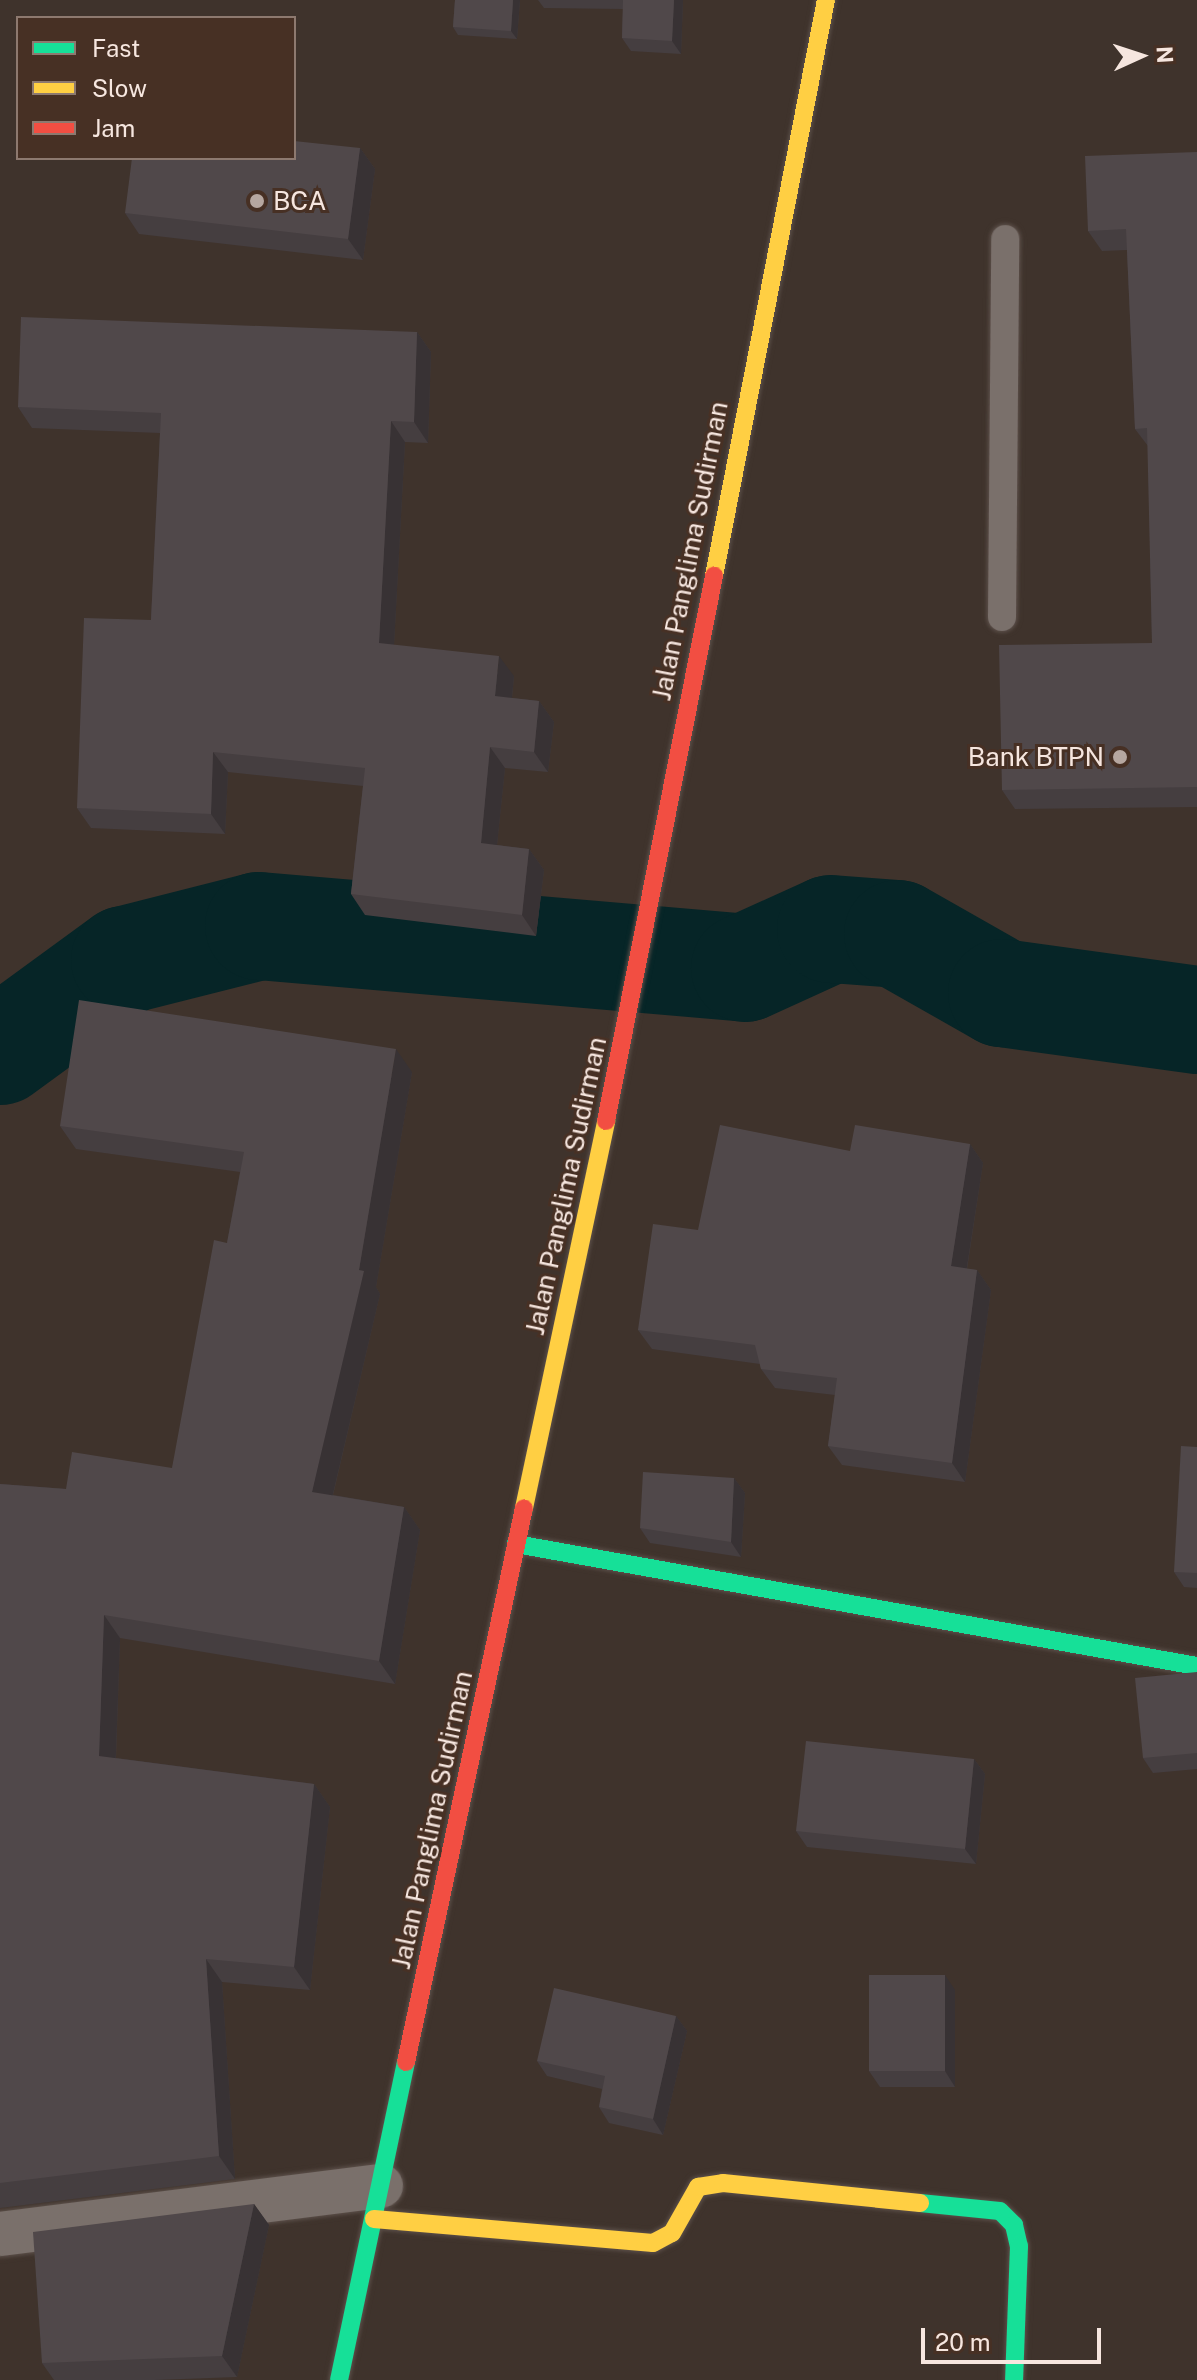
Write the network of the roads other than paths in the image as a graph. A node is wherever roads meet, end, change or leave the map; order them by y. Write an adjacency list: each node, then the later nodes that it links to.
1 (826, 0): 4 (main road, Jalan Panglima Sudirman)
2 (1005, 239): 3 (lane)
3 (1002, 617)
4 (516, 1544): 5 (main road); 6 (main road, Jalan Panglima Sudirman)
5 (1197, 1666)
6 (378, 2203): 7 (street); 8 (main road, Jalan Panglima Sudirman); 9 (main road)
7 (0, 2234)
8 (339, 2380)
9 (1014, 2380)

